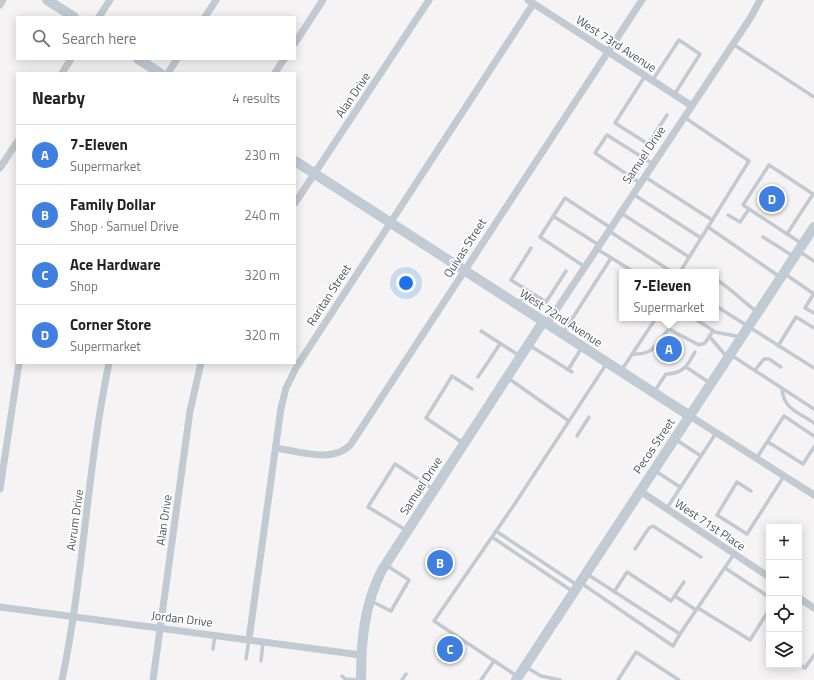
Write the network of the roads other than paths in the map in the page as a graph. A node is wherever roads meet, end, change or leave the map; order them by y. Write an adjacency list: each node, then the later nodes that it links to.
1 (3, 0): 10 (street)
2 (48, 0): 11 (main road)
3 (110, 0): 12 (street)
4 (216, 0): 13 (street)
5 (323, 0): 14 (street)
6 (429, 0): 36 (street, Alan Drive)
7 (642, 0): 16 (street, Quivas Street)
8 (760, 0): 15 (street, Samuel Drive)
9 (530, 2): 16 (street, West 73rd Avenue); 46 (street, Raritan Street)
10 (0, 5)
11 (72, 16)
12 (100, 16)
13 (206, 16)
14 (296, 41)
15 (733, 44): 28 (lane); 29 (street, Samuel Drive)
16 (608, 52): 25 (street, West 73rd Avenue); 63 (street, Quivas Street)
17 (70, 60): 21 (street)
18 (140, 60): 22 (main road)
19 (176, 60): 23 (street)
20 (283, 60): 24 (street)
21 (63, 72)
22 (158, 72)
23 (169, 72)
24 (276, 72)
25 (645, 76): 26 (street, West 73rd Avenue); 30 (lane)
26 (652, 81): 27 (street, West 73rd Avenue); 27 (lane)
27 (674, 95): 29 (street, West 73rd Avenue)
28 (814, 97)
29 (692, 106): 31 (street, Samuel Drive)
30 (667, 114)
31 (684, 118): 34 (street, Samuel Drive); 45 (lane)
32 (16, 144): 35 (street)
33 (296, 162): 36 (main road, West 72nd Avenue)
34 (653, 164): 37 (street, Samuel Drive); 37 (lane)
35 (0, 168)
36 (314, 173): 40 (street, Alan Drive); 46 (main road, West 72nd Avenue)
37 (643, 180): 38 (street, Samuel Drive); 45 (lane)
38 (633, 194): 42 (street, Samuel Drive); 52 (lane)
39 (813, 194): 41 (lane); 50 (lane)
40 (296, 201)
41 (749, 209): 43 (lane); 50 (lane)
42 (621, 213): 49 (street, Samuel Drive); 56 (lane)
43 (728, 215)
44 (553, 216): 49 (lane); 53 (lane); 59 (lane)
45 (712, 220): 47 (lane)
46 (390, 222): 63 (main road, West 72nd Avenue); 118 (street, Raritan Street)
47 (708, 227): 52 (lane); 65 (lane)
48 (814, 227): 55 (main road, Pecos Street)
49 (610, 229): 53 (street, Samuel Drive); 61 (lane)
50 (787, 234): 55 (lane)
51 (763, 237): 55 (lane)
52 (701, 238): 56 (lane)
53 (598, 247): 57 (lane); 59 (street, Samuel Drive)
54 (531, 248): 67 (lane)
55 (798, 251): 58 (lane); 65 (main road, Pecos Street)
56 (689, 257): 62 (lane)
57 (612, 258): 60 (lane); 80 (lane)
58 (814, 261)
59 (585, 267): 75 (street, Samuel Drive)
60 (629, 269)
61 (668, 269)
62 (682, 269)
63 (464, 270): 69 (main road, West 72nd Avenue); 118 (street, Quivas Street)
64 (566, 271): 67 (lane)
65 (782, 275): 68 (lane); 71 (main road, Pecos Street)
66 (719, 281): 71 (lane)
67 (526, 290): 69 (lane)
68 (814, 293): 72 (lane)
69 (517, 305): 75 (main road, West 72nd Avenue)
70 (719, 308): 76 (lane)
71 (758, 313): 76 (main road, Pecos Street)
72 (814, 313)
73 (654, 321): 88 (lane)
74 (698, 321): 78 (lane)
75 (545, 323): 80 (main road, West 72nd Avenue); 84 (main road, Samuel Drive)
76 (749, 326): 82 (main road, Pecos Street); 85 (lane)
77 (814, 328): 85 (lane)
78 (713, 331): 81 (lane); 82 (lane)
79 (481, 332): 83 (lane)
80 (563, 334): 86 (main road, West 72nd Avenue)
81 (709, 336): 88 (lane); 89 (lane)
82 (742, 337): 89 (main road, Pecos Street)
83 (500, 344): 90 (lane); 100 (lane)
84 (528, 345): 86 (lane); 90 (main road, Samuel Drive)
85 (778, 346): 97 (lane)
86 (582, 347): 91 (main road, West 72nd Avenue)
87 (695, 352): 95 (lane)
88 (632, 354): 99 (lane)
89 (729, 356): 98 (lane); 102 (main road, Pecos Street)
90 (520, 357): 101 (main road, Samuel Drive)
91 (607, 363): 99 (main road, West 72nd Avenue); 109 (lane)
92 (19, 364): 124 (street)
93 (109, 364): 151 (street, Avrum Drive)
94 (201, 364): 152 (street, Alan Drive)
95 (686, 367): 102 (lane); 105 (lane)
96 (781, 367): 98 (lane)
97 (814, 368)
98 (755, 370): 103 (lane)
99 (621, 372): 105 (main road, West 72nd Avenue)
100 (478, 377)
101 (507, 377): 109 (lane); 116 (main road, Samuel Drive)
102 (711, 384): 107 (main road, Pecos Street)
103 (782, 388): 106 (lane); 110 (lane)
104 (472, 389): 116 (lane)
105 (654, 393): 107 (main road, West 72nd Avenue)
106 (814, 409)
107 (690, 416): 111 (street, West 72nd Avenue); 114 (main road, Pecos Street)
108 (588, 417): 112 (lane)
109 (569, 421): 131 (lane)
110 (814, 423)
111 (716, 433): 119 (lane); 120 (street, West 72nd Avenue)
112 (577, 436)
113 (814, 436): 115 (lane)
114 (674, 439): 119 (lane); 121 (main road, Pecos Street)
115 (768, 442): 117 (lane); 120 (lane)
116 (464, 444): 125 (main road, Samuel Drive)
117 (814, 447)
118 (276, 448): 155 (street, Raritan Street)
119 (701, 456): 123 (lane)
120 (756, 459): 122 (street, West 72nd Avenue)
121 (654, 470): 123 (lane); 126 (main road, Pecos Street)
122 (784, 476): 127 (lane); 128 (street, West 72nd Avenue)
123 (680, 487): 129 (lane)
124 (0, 489)
125 (434, 489): 130 (main road, Samuel Drive); 130 (lane)
126 (640, 491): 129 (street, West 71st Place); 138 (main road, Pecos Street)
127 (751, 491)
128 (814, 495)
129 (666, 509): 134 (street, West 71st Place)
130 (407, 531): 136 (main road, Samuel Drive)
131 (496, 531): 132 (lane); 141 (lane)
132 (492, 537): 141 (lane); 161 (lane)
133 (635, 549): 135 (lane)
134 (734, 554): 137 (lane); 139 (street, West 71st Place)
135 (701, 557)
136 (386, 564): 145 (main road, Samuel Drive); 145 (lane)
137 (725, 568): 144 (lane); 149 (lane)
138 (586, 573): 141 (main road, Pecos Street); 142 (lane)
139 (766, 576)
140 (684, 582): 143 (lane)
141 (577, 587): 154 (lane); 163 (main road, Pecos Street)
142 (614, 592): 143 (lane); 154 (lane)
143 (675, 596): 149 (lane)
144 (767, 596)
145 (369, 600): 158 (main road, Samuel Drive)
146 (802, 600): 148 (street)
147 (0, 607): 151 (street, Jordan Drive)
148 (814, 608)
149 (697, 609): 150 (lane); 154 (lane)
150 (766, 615)
151 (74, 616): 152 (street, Jordan Drive); 169 (street, Avrum Drive)
152 (161, 628): 153 (street, Jordan Drive); 170 (street, Alan Drive)
153 (215, 634): 155 (street, Jordan Drive); 157 (lane)
154 (680, 634)
155 (249, 639): 156 (street, Jordan Drive); 160 (lane)
156 (264, 641): 158 (street, Jordan Drive); 162 (lane)
157 (213, 649)
158 (361, 654): 171 (main road, Samuel Drive)
159 (814, 655): 164 (lane)
160 (246, 660)
161 (494, 661): 167 (lane); 173 (lane)
162 (261, 662)
163 (525, 666): 167 (main road, Pecos Street); 168 (lane)
164 (802, 666)
165 (406, 674): 172 (lane)
166 (342, 676): 171 (lane)
167 (517, 678)
168 (557, 679)
169 (62, 680)
170 (153, 680)
171 (361, 680)
172 (402, 680)
173 (481, 680)
174 (618, 680): 175 (lane)
175 (679, 680)

